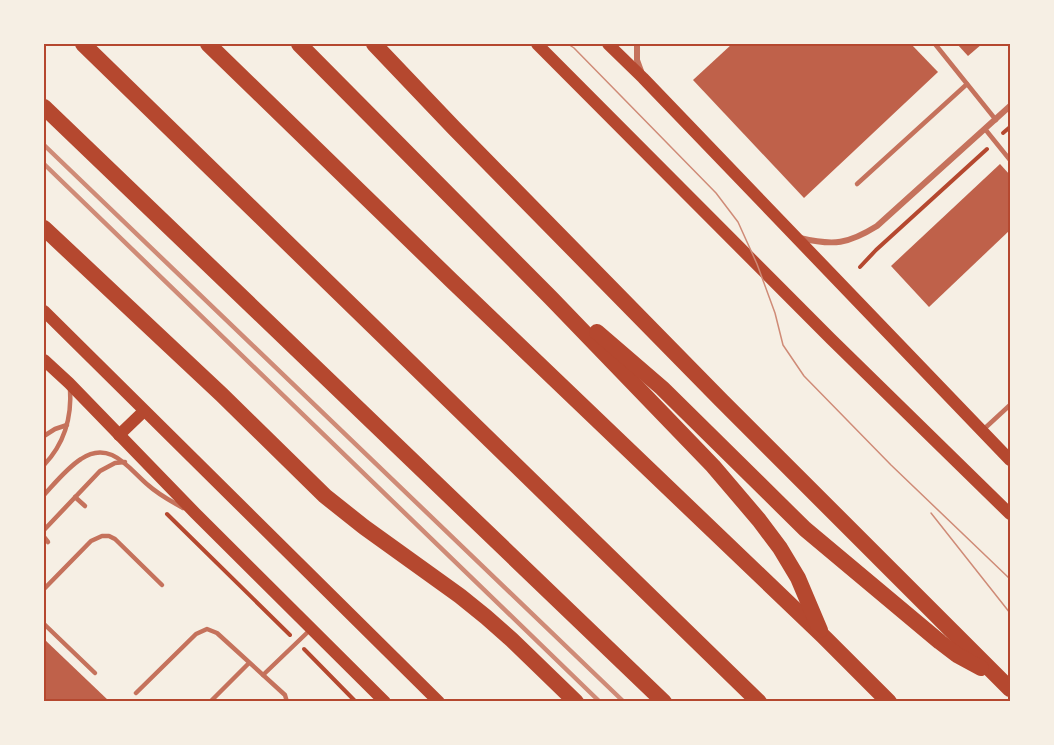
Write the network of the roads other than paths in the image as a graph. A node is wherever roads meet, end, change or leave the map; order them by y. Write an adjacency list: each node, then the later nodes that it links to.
1 (83, 44): 57 (highway)
2 (208, 44): 44 (highway)
3 (298, 44): 19 (highway)
4 (374, 44): 47 (highway)
5 (537, 44): 36 (main road)
6 (608, 44): 9 (main road)
7 (637, 44): 9 (street)
8 (935, 44): 10 (lane)
9 (643, 78): 18 (main road)
10 (967, 84): 13 (lane); 16 (lane)
11 (1011, 106): 13 (street)
12 (44, 107): 56 (highway)
13 (996, 120): 14 (street)
14 (985, 129): 15 (lane); 18 (street)
15 (1011, 160)
16 (857, 183)
17 (44, 228): 55 (highway)
18 (795, 237): 26 (main road)
19 (551, 298): 44 (highway); 47 (highway)
20 (44, 311): 24 (main road)
21 (44, 360): 22 (main road)
22 (69, 383): 25 (lane); 27 (main road)
23 (1011, 405): 26 (lane)
24 (144, 411): 27 (main road); 54 (main road)
25 (67, 425): 28 (lane); 31 (lane)
26 (982, 430): 29 (main road)
27 (119, 435): 35 (main road)
28 (44, 436)
29 (1011, 459)
30 (125, 462): 32 (lane); 33 (lane); 35 (lane)
31 (44, 465)
32 (44, 495)
33 (75, 497): 34 (lane); 37 (lane)
34 (85, 506)
35 (195, 513): 43 (main road)
36 (1011, 514)
37 (44, 530)
38 (44, 537): 39 (lane)
39 (48, 542)
40 (162, 585): 41 (lane)
41 (44, 589)
42 (44, 624): 46 (lane)
43 (311, 629): 48 (lane); 53 (main road)
44 (823, 636): 58 (highway)
45 (249, 663): 48 (lane); 50 (lane); 51 (lane)
46 (95, 673)
47 (995, 674): 49 (highway)
48 (263, 675): 52 (lane)
49 (1011, 689)
50 (136, 693)
51 (210, 702)
52 (287, 702)
53 (385, 702)
54 (439, 702)
55 (576, 702)
56 (664, 702)
57 (759, 702)
58 (889, 702)

